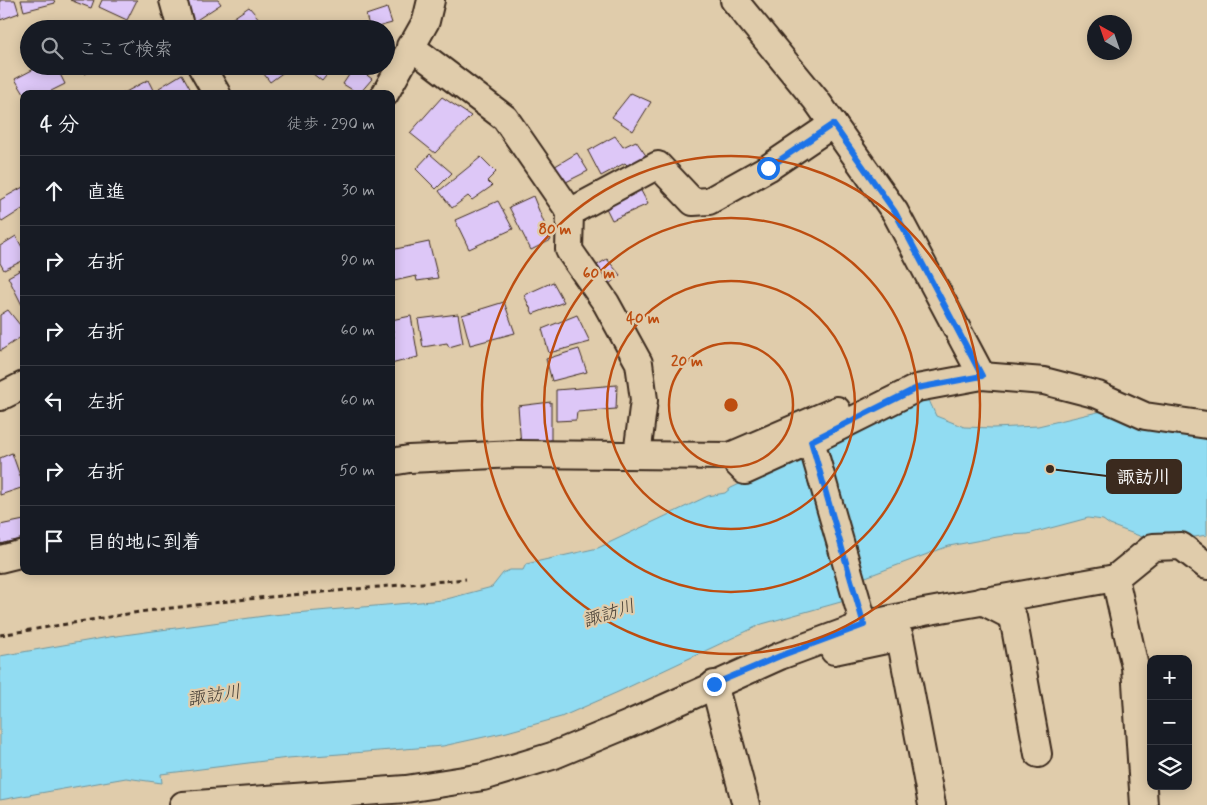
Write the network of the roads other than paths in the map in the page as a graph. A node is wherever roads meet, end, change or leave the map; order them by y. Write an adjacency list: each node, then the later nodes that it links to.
1 (174, 0): 4 (street)
2 (431, 0): 5 (street)
3 (734, 0): 11 (street)
4 (179, 20)
5 (410, 46): 7 (street); 12 (street)
6 (206, 75): 9 (street)
7 (395, 75)
8 (395, 75): 10 (street)
9 (215, 90)
10 (387, 90)
11 (833, 124): 12 (street); 13 (street)
12 (570, 212): 19 (street)
13 (982, 376): 15 (street); 17 (street)
14 (20, 387): 16 (street)
15 (917, 388): 18 (street); 20 (street)
16 (0, 397)
17 (1204, 418)
18 (812, 444): 20 (street); 27 (street)
19 (636, 455): 20 (street); 21 (street)
20 (730, 456)
21 (395, 461)
22 (20, 554): 23 (street)
23 (0, 559)
24 (1207, 566): 25 (street)
25 (1114, 578): 26 (street); 34 (street)
26 (982, 602): 27 (street); 30 (street)
27 (863, 621): 28 (street)
28 (806, 646): 29 (street); 33 (street)
29 (714, 684): 31 (street); 32 (street)
30 (1038, 754)
31 (183, 805)
32 (746, 805)
33 (932, 805)
34 (1144, 805)

